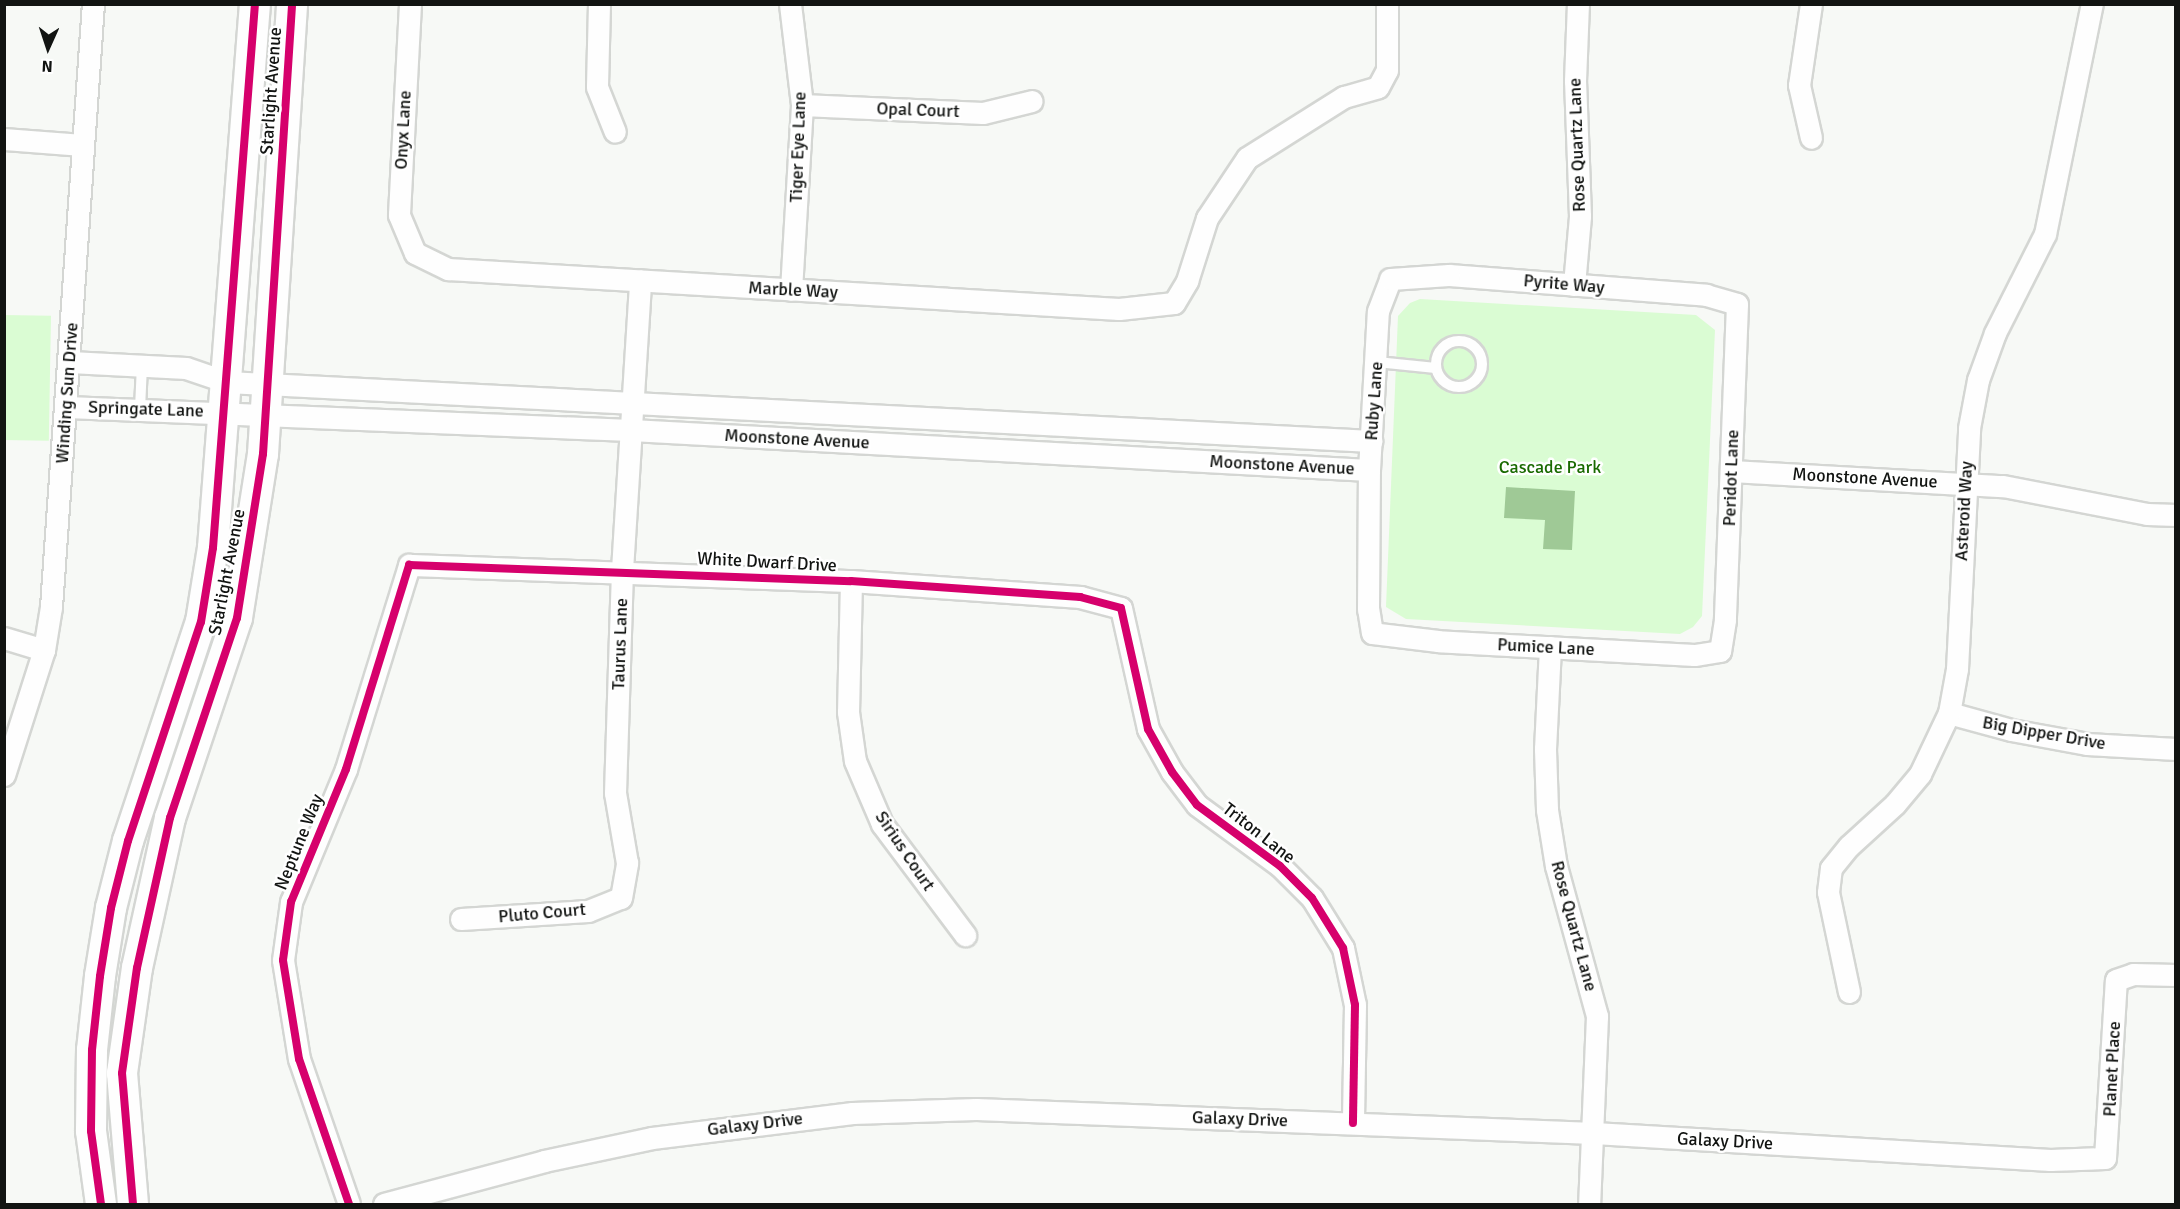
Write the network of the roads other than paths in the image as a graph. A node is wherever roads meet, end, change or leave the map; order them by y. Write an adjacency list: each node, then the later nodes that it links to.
1 (93, 4): 16 (street, Winding Sun Drive)
2 (255, 4): 27 (street, Starlight Avenue)
3 (292, 4): 28 (street, Starlight Avenue)
4 (410, 4): 17 (street, Onyx Lane)
5 (599, 4): 13 (street)
6 (790, 4): 12 (street, Tiger Eye Lane)
7 (1387, 4): 21 (street, Marble Way)
8 (1578, 4): 20 (street, Rose Quartz Lane)
9 (1811, 4): 14 (street)
10 (2092, 4): 38 (street, Asteroid Way)
11 (1032, 101): 12 (street, Opal Court)
12 (802, 105): 21 (street, Tiger Eye Lane)
13 (615, 132)
14 (1811, 138)
15 (4, 139): 16 (street)
16 (82, 145): 23 (street, Winding Sun Drive)
17 (415, 253): 19 (street, Marble Way)
18 (1390, 279): 20 (street, Pyrite Way); 24 (street, Ruby Lane)
19 (640, 281): 21 (street, Marble Way); 29 (street, Taurus Lane)
20 (1574, 285): 22 (street, Pyrite Way)
21 (791, 290)
22 (1737, 304): 37 (street, Peridot Lane)
23 (70, 362): 25 (street, Springate Lane); 30 (street, Winding Sun Drive)
24 (1377, 362): 26 (lane); 35 (street, Ruby Lane)
25 (142, 365): 27 (street, Springate Lane); 31 (lane)
26 (1436, 368): 26 (lane)
27 (227, 382): 28 (street, Moonstone Avenue); 32 (street, Starlight Avenue)
28 (267, 384): 29 (street, Moonstone Avenue); 33 (street, Starlight Avenue)
29 (633, 400): 34 (street, Taurus Lane); 35 (street, Moonstone Avenue)
30 (67, 407): 31 (street, Springate Lane); 47 (street, Winding Sun Drive)
31 (140, 409): 32 (street, Springate Lane)
32 (225, 412): 33 (street, Moonstone Avenue); 60 (street, Starlight Avenue)
33 (266, 414): 34 (street, Moonstone Avenue); 61 (street, Starlight Avenue)
34 (631, 430): 36 (street, Moonstone Avenue); 41 (street, Taurus Lane)
35 (1371, 441): 36 (street, Ruby Lane)
36 (1369, 470): 44 (street, Ruby Lane)
37 (1731, 471): 38 (street, Moonstone Avenue); 48 (street, Peridot Lane)
38 (1965, 484): 39 (street, Moonstone Avenue); 49 (street, Asteroid Way)
39 (2175, 515)
40 (409, 565): 41 (street, White Dwarf Drive); 62 (street, Neptune Way)
41 (622, 570): 42 (street, White Dwarf Drive); 52 (street, Taurus Lane)
42 (851, 581): 43 (street, White Dwarf Drive); 54 (street, Sirius Court)
43 (1121, 608): 57 (street, Triton Lane)
44 (1372, 633): 46 (street, Pumice Lane)
45 (4, 638): 47 (street)
46 (1551, 647): 48 (street, Pumice Lane); 58 (street, Rose Quartz Lane)
47 (44, 650): 51 (street, Winding Sun Drive)
48 (1720, 651)
49 (1949, 713): 50 (street, Big Dipper Drive); 56 (street, Asteroid Way)
50 (2175, 749)
51 (4, 776)
52 (621, 898): 53 (street, Pluto Court)
53 (461, 919)
54 (965, 935)
55 (2175, 975): 59 (street, Planet Place)
56 (1849, 992)
57 (1353, 1123): 58 (street, Galaxy Drive); 63 (street, Galaxy Drive)
58 (1594, 1133): 59 (street, Galaxy Drive); 64 (street, Rose Quartz Lane)
59 (2105, 1158)
60 (101, 1204)
61 (133, 1204)
62 (349, 1204)
63 (384, 1204)
64 (1589, 1204)

